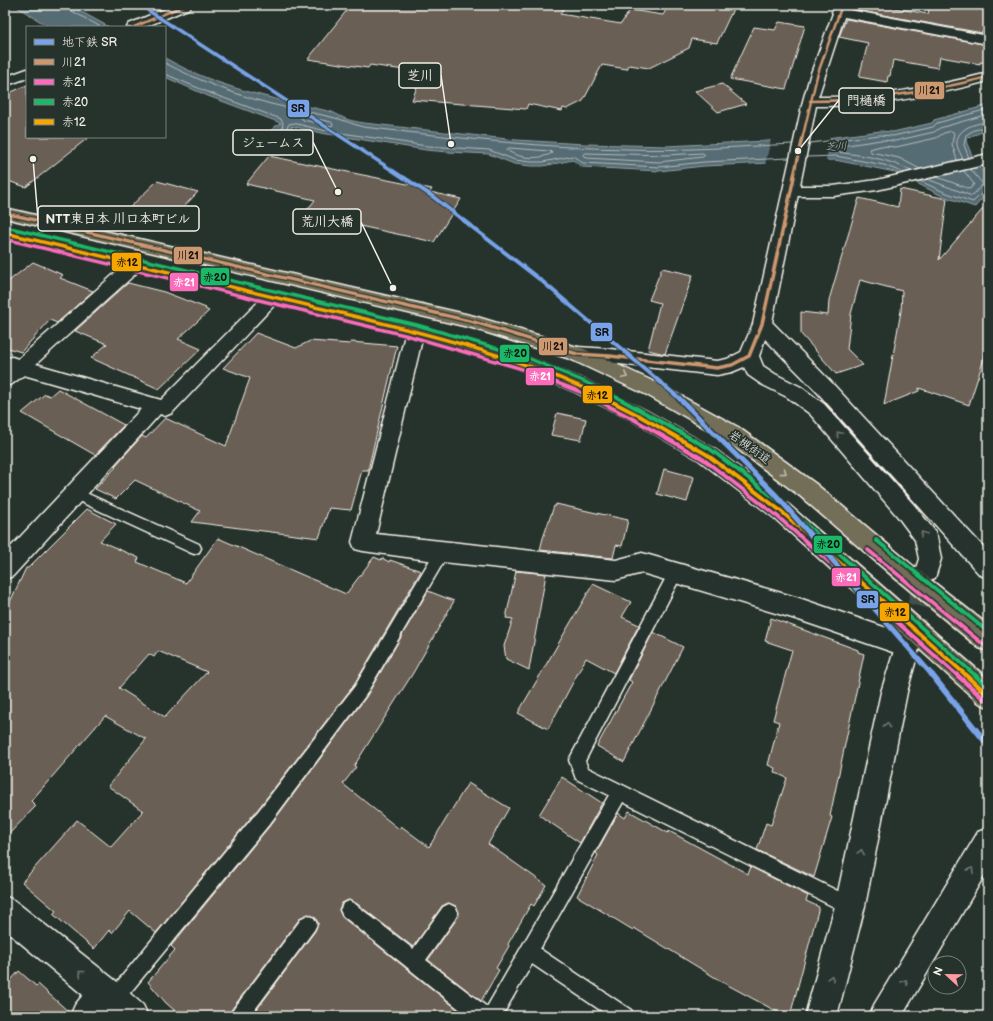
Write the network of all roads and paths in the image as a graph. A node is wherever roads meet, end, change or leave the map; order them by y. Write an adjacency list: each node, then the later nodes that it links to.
1 (185, 5): 3 (street)
2 (840, 8): 4 (street); 8 (street)
3 (139, 25)
4 (988, 40)
5 (26, 73): 7 (street)
6 (988, 77): 8 (street)
7 (5, 82)
8 (810, 101): 10 (street)
9 (988, 159): 10 (street)
10 (792, 186): 15 (street)
11 (5, 213): 17 (highway, 岩槻街道)
12 (5, 233): 13 (highway)
13 (136, 264): 14 (highway); 19 (street)
14 (273, 297): 16 (highway); 21 (street)
15 (762, 324): 18 (street); 25 (street)
16 (415, 331): 24 (street); 30 (highway)
17 (577, 354): 18 (street); 29 (highway, 岩槻街道, one-way to 29)
18 (749, 356): 27 (street, one-way to 18)
19 (14, 364): 20 (street); 21 (street)
20 (5, 379)
21 (156, 406): 22 (street)
22 (75, 493): 23 (lane); 26 (street)
23 (194, 548)
24 (442, 552): 28 (street); 40 (lane)
25 (988, 568)
26 (5, 569)
27 (927, 571)
28 (675, 574): 31 (lane); 33 (street, one-way to 28)
29 (988, 640)
30 (988, 695)
31 (620, 792): 33 (lane); 38 (lane)
32 (988, 842): 47 (street, one-way to 32)
33 (850, 906): 46 (street, one-way to 33)
34 (349, 910): 39 (lane)
35 (5, 911): 40 (street, one-way to 35)
36 (449, 914): 39 (lane)
37 (308, 924): 42 (lane)
38 (529, 952): 44 (lane); 45 (lane)
39 (414, 962): 43 (lane)
40 (117, 1002): 41 (street)
41 (86, 1016)
42 (239, 1016)
43 (483, 1016)
44 (492, 1016)
45 (625, 1016)
46 (821, 1016)
47 (885, 1016)

